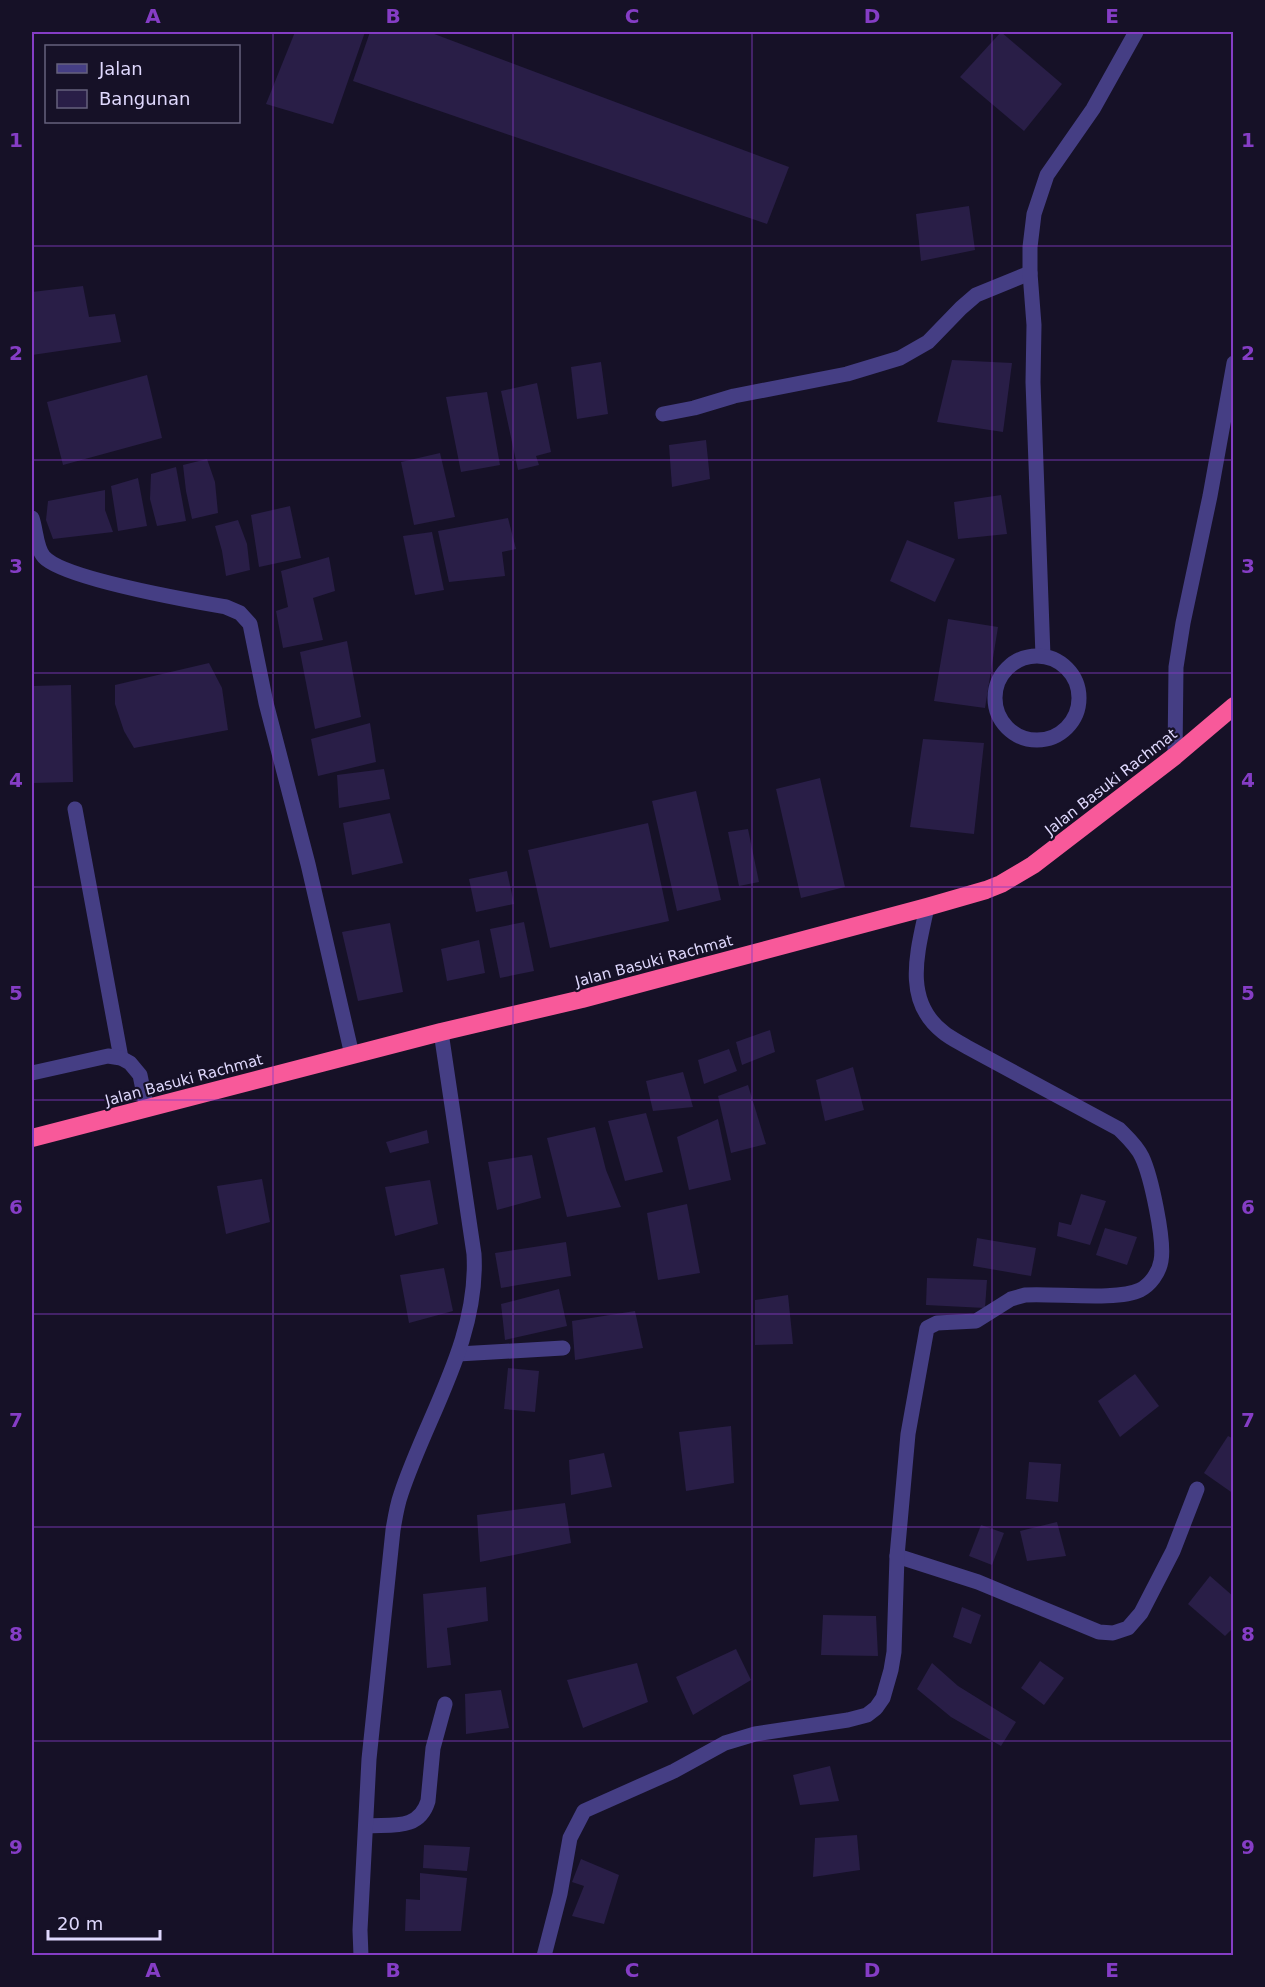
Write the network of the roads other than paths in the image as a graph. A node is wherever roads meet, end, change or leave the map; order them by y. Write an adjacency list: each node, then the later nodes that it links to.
1 (1136, 32): 2 (street)
2 (1030, 273): 4 (street); 6 (street)
3 (1233, 363): 8 (street)
4 (663, 414)
5 (32, 518): 12 (street)
6 (1043, 656): 6 (street)
7 (1233, 706): 8 (highway, Jalan Basuki Rachmat)
8 (1175, 756): 10 (highway, Jalan Basuki Rachmat)
9 (75, 809): 13 (street)
10 (927, 908): 11 (highway, Jalan Basuki Rachmat); 20 (street)
11 (441, 1032): 12 (highway, Jalan Basuki Rachmat); 18 (street)
12 (352, 1055): 15 (highway, Jalan Basuki Rachmat)
13 (121, 1058): 14 (street); 15 (street)
14 (32, 1073)
15 (147, 1109): 16 (highway, Jalan Basuki Rachmat)
16 (32, 1138)
17 (563, 1348): 18 (street)
18 (458, 1354): 22 (street)
19 (1197, 1489): 20 (street)
20 (897, 1556): 24 (street)
21 (446, 1704): 22 (street)
22 (366, 1826): 23 (street)
23 (361, 1956)
24 (544, 1956)

